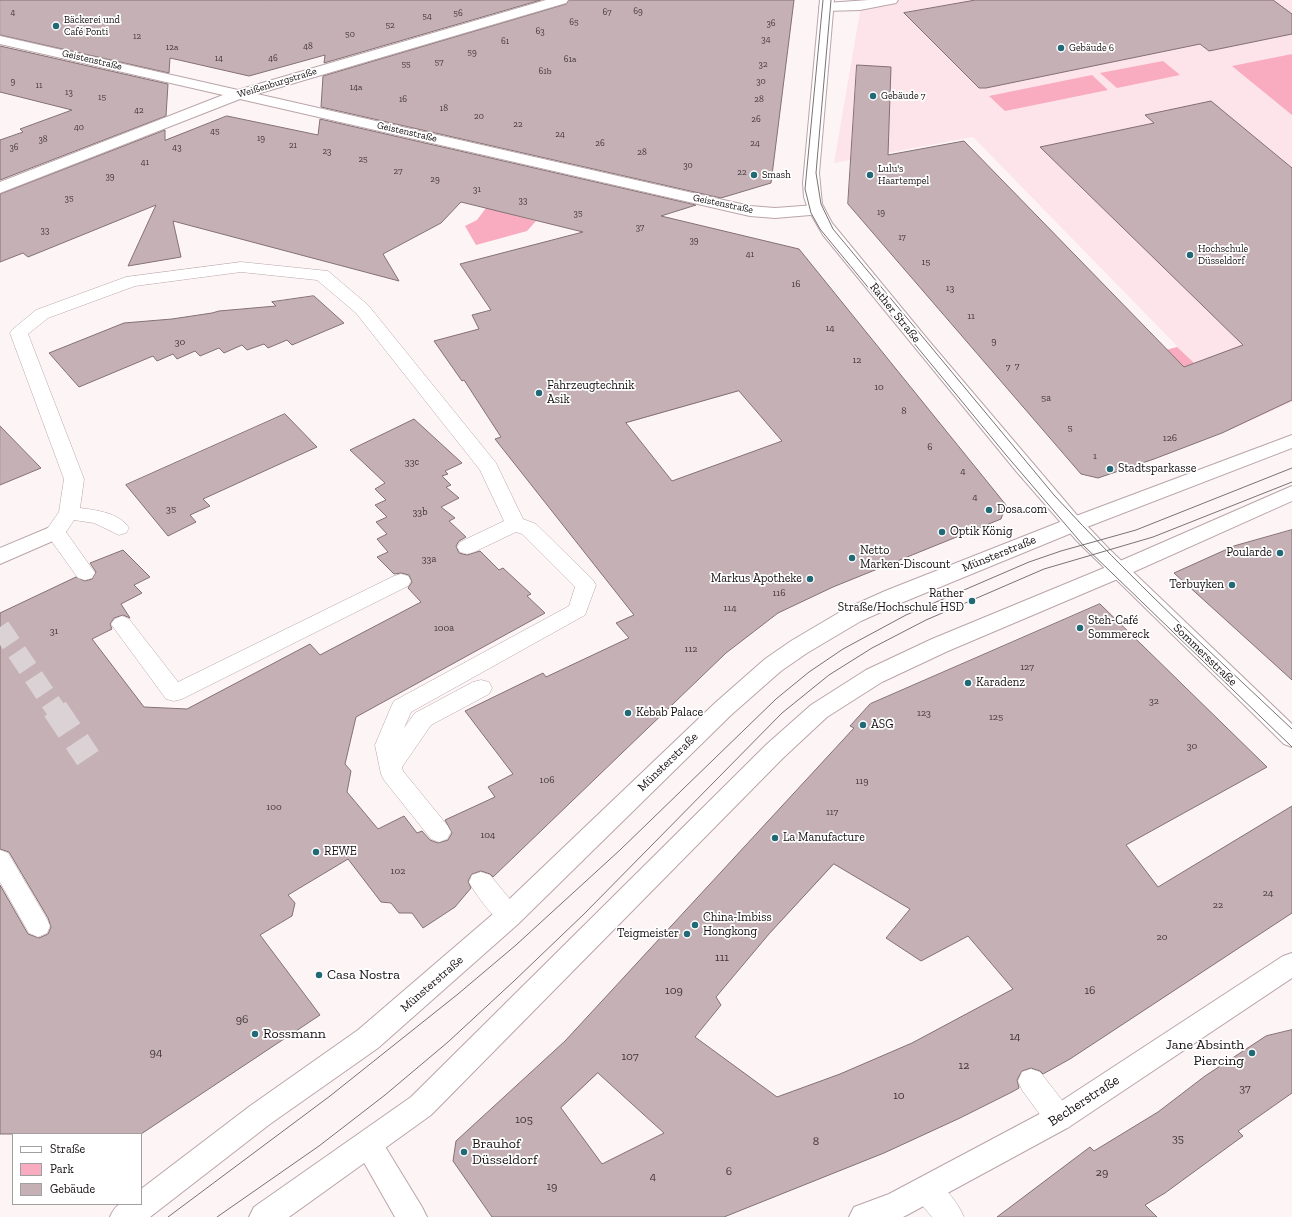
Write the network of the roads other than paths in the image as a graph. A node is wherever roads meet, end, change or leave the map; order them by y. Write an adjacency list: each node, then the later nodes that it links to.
1 (561, 0): 5 (street, Weißenburgstraße)
2 (891, 0): 3 (street)
3 (826, 3): 7 (street, Rather Straße)
4 (0, 40): 5 (street, Geistenstraße)
5 (240, 94): 6 (street, Weißenburgstraße); 7 (street, Geistenstraße)
6 (0, 188)
7 (816, 210): 12 (street, Rather Straße)
8 (1292, 441): 12 (street, Münsterstraße)
9 (1292, 493): 17 (street)
10 (69, 513): 11 (lane); 13 (lane); 14 (lane)
11 (515, 524): 15 (lane); 23 (lane)
12 (1073, 524): 17 (street, Rather Straße); 27 (street, Münsterstraße)
13 (119, 528)
14 (56, 532): 16 (street); 18 (lane)
15 (467, 547)
16 (0, 556)
17 (1118, 571): 22 (street, Sommersstraße); 32 (street)
18 (85, 573)
19 (401, 581): 20 (lane)
20 (122, 624)
21 (481, 688): 23 (lane)
22 (1292, 738)
23 (390, 766): 24 (lane)
24 (439, 832)
25 (0, 860): 28 (lane)
26 (481, 882): 27 (lane)
27 (509, 916): 35 (street, Münsterstraße)
28 (38, 926)
29 (1292, 964): 31 (street, Becherstraße)
30 (1031, 1081): 31 (lane)
31 (1059, 1118): 33 (street, Becherstraße)
32 (368, 1144): 36 (street); 37 (street)
33 (927, 1190): 34 (street, Becherstraße); 39 (lane)
34 (902, 1211): 38 (street, Becherstraße)
35 (125, 1217)
36 (264, 1217)
37 (412, 1217)
38 (864, 1217)
39 (950, 1217)

